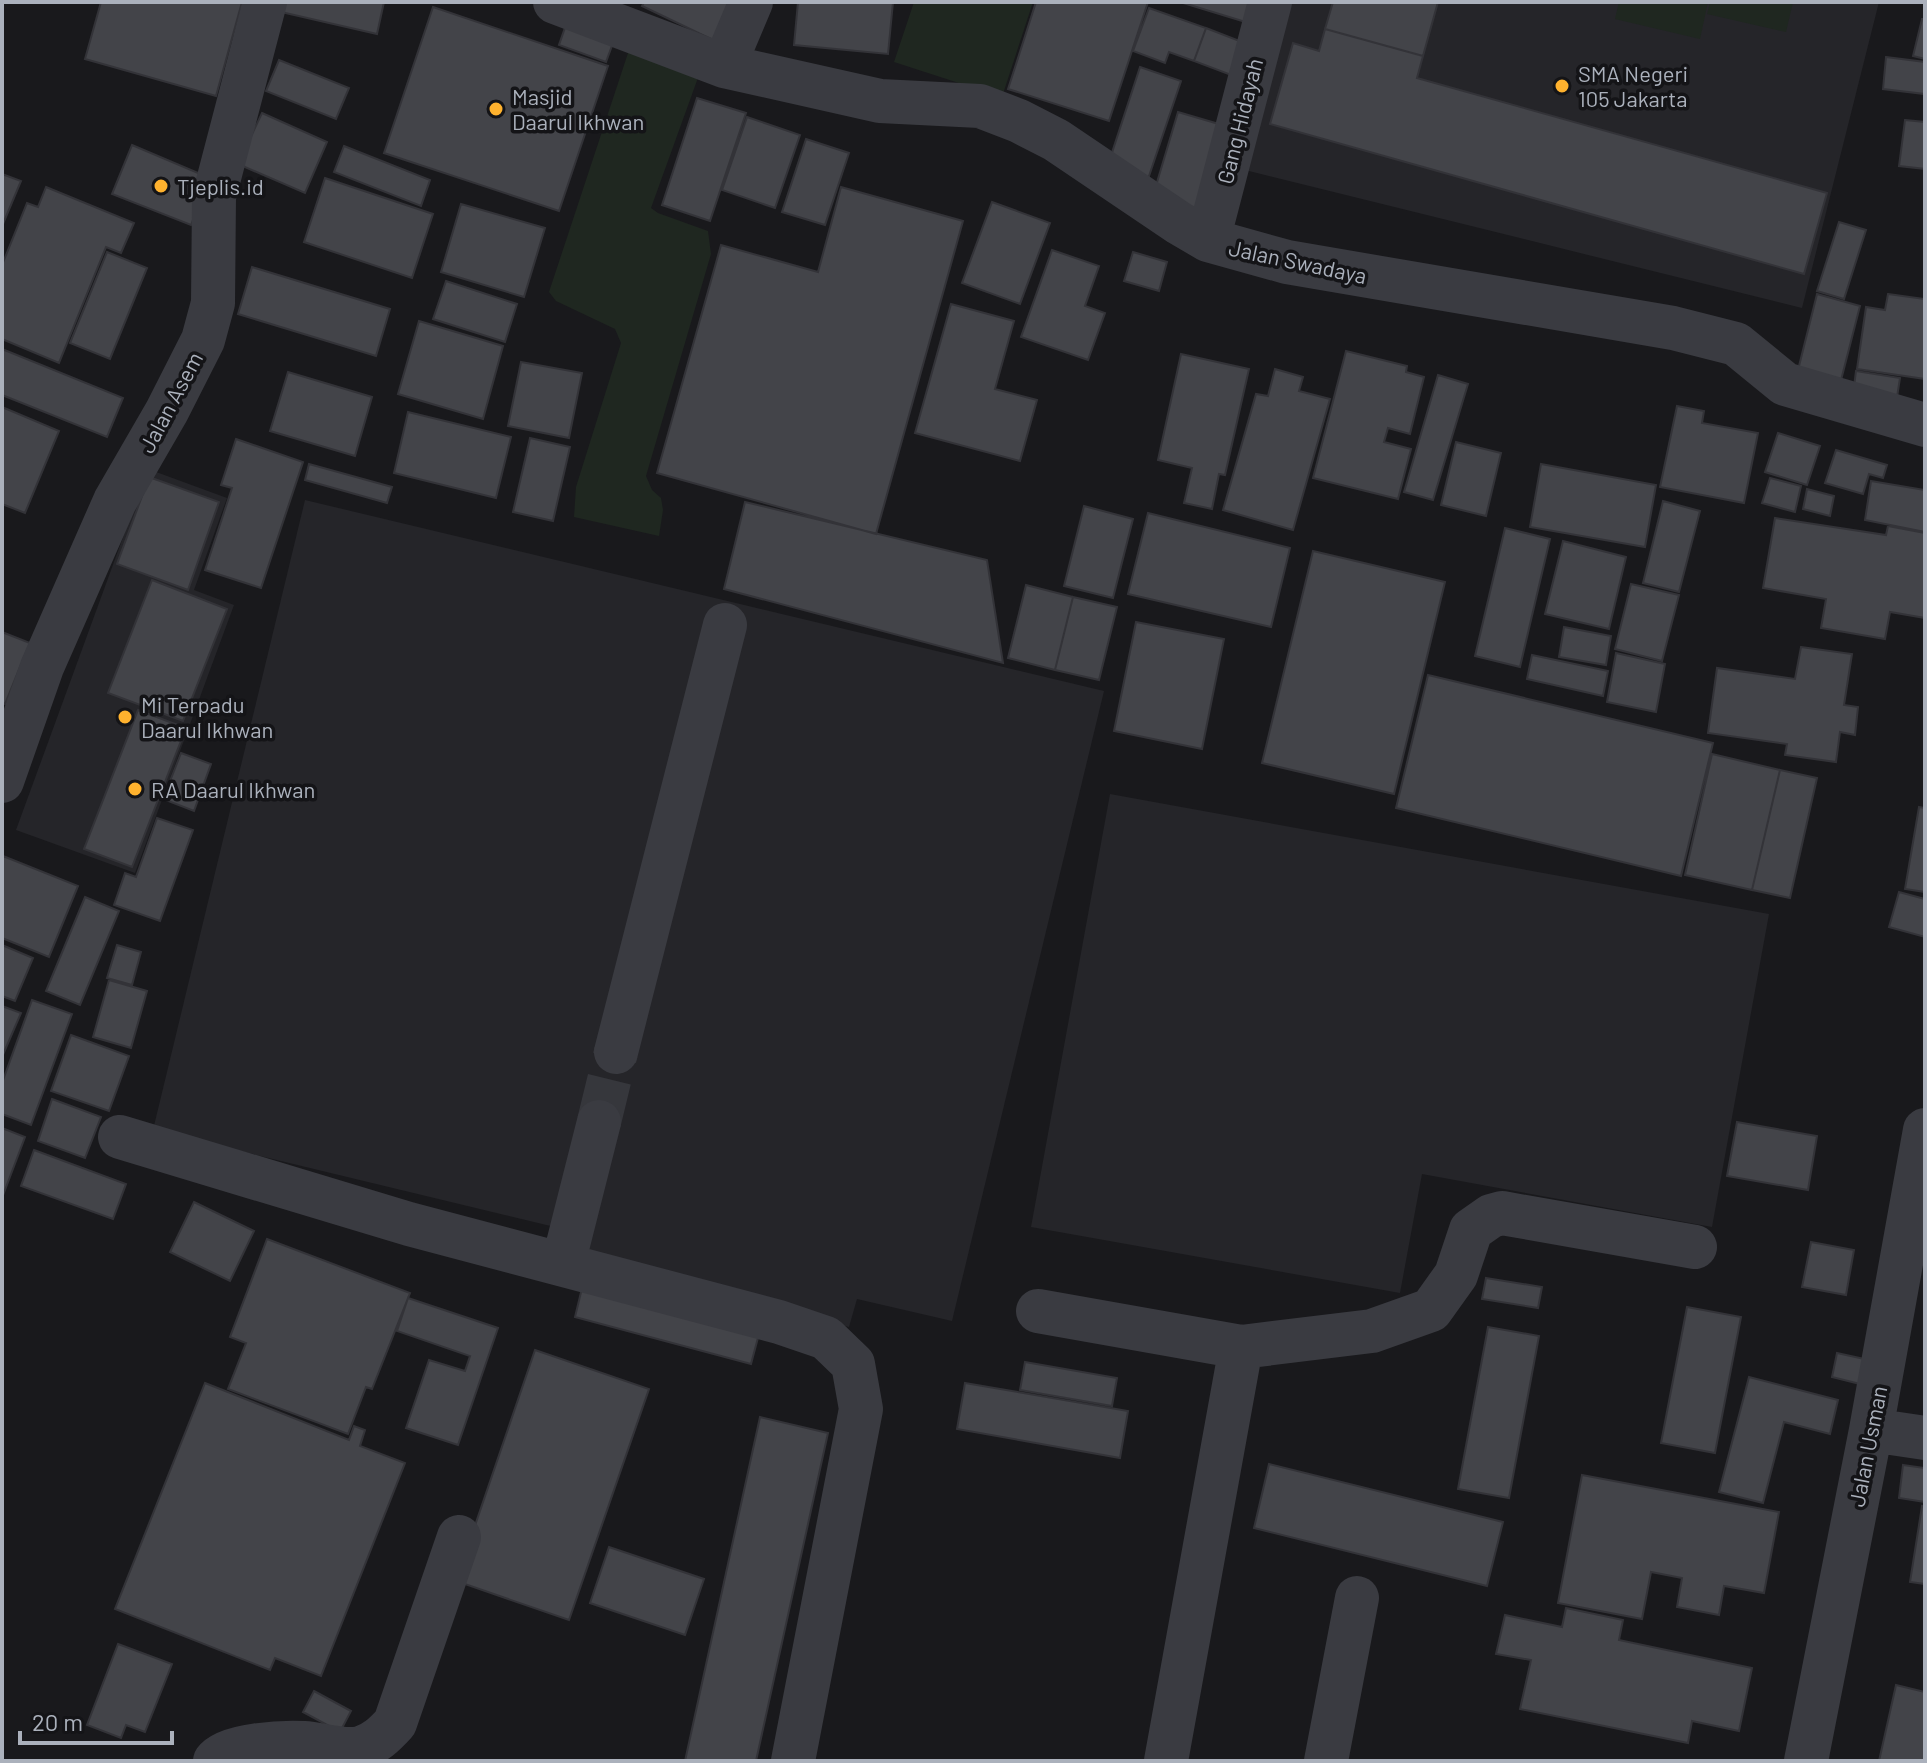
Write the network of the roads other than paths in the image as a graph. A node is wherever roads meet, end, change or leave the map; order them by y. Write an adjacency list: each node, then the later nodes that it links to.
1 (265, 2): 9 (street, Jalan Asem)
2 (555, 2): 5 (street, Jalan Swadaya)
3 (751, 2): 5 (street)
4 (1270, 2): 6 (street, Gang Hidayah)
5 (724, 66): 6 (street, Jalan Swadaya)
6 (1208, 240): 7 (street, Jalan Swadaya)
7 (1925, 425)
8 (725, 625): 10 (street)
9 (2, 781)
10 (616, 1052)
11 (599, 1122): 15 (street)
12 (1925, 1130): 18 (street, Jalan Usman)
13 (120, 1137): 15 (street)
14 (1695, 1247): 17 (street)
15 (563, 1264): 23 (street)
16 (1038, 1311): 17 (street)
17 (1241, 1347): 24 (street)
18 (1871, 1430): 19 (street); 26 (street, Jalan Usman)
19 (1925, 1438)
20 (459, 1537): 22 (street)
21 (1357, 1598): 25 (street)
22 (215, 1761)
23 (793, 1761)
24 (1166, 1761)
25 (1326, 1761)
26 (1806, 1761)

